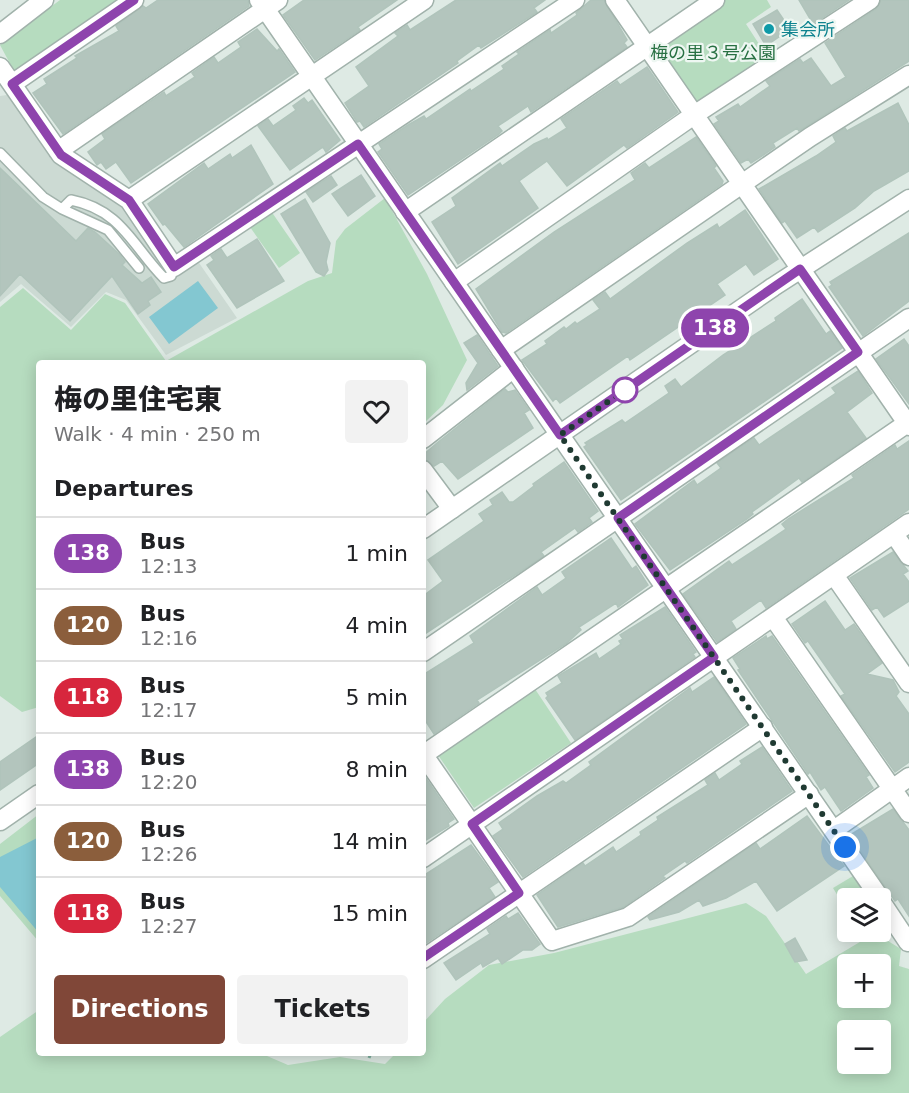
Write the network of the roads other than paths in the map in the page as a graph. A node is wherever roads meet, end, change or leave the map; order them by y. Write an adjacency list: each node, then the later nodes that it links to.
1 (44, 0): 9 (street)
2 (134, 0): 14 (street)
3 (424, 0): 13 (street)
4 (575, 0): 16 (street)
5 (615, 0): 10 (street)
6 (715, 0): 10 (street)
7 (870, 0): 15 (street)
8 (267, 3): 13 (street); 17 (street)
9 (0, 34)
10 (646, 45): 15 (street); 23 (street)
11 (0, 67): 14 (street)
12 (909, 75): 19 (street)
13 (312, 76): 16 (street); 21 (street)
14 (12, 84): 17 (street)
15 (694, 114): 19 (street); 27 (street)
16 (358, 144): 23 (street); 24 (street)
17 (58, 151): 21 (street)
18 (0, 153): 22 (lane)
19 (742, 184): 26 (street); 29 (street)
20 (909, 199): 26 (street)
21 (129, 200): 24 (street)
22 (62, 209): 24 (lane); 25 (lane)
23 (405, 212): 27 (street)
24 (174, 267)
25 (139, 268)
26 (800, 269): 30 (street); 33 (street)
27 (454, 282): 29 (street)
28 (909, 318): 30 (street)
29 (501, 350): 31 (street)
30 (858, 352): 32 (street); 37 (street)
31 (514, 368): 33 (street); 34 (street)
32 (908, 424): 43 (street)
33 (560, 435): 36 (street); 37 (street)
34 (426, 437)
35 (426, 474): 36 (street)
36 (452, 509): 39 (street)
37 (618, 518): 43 (street); 45 (street)
38 (909, 523): 40 (street)
39 (426, 527)
40 (894, 534): 41 (street); 42 (street)
41 (909, 556)
42 (834, 575): 44 (street); 47 (street)
43 (666, 588): 46 (street); 49 (street)
44 (773, 617): 46 (street); 52 (street)
45 (426, 650)
46 (714, 657): 48 (street); 57 (street)
47 (909, 683)
48 (763, 727): 53 (street); 61 (street)
49 (426, 752)
50 (426, 758): 57 (street)
51 (909, 777): 52 (street)
52 (892, 789): 55 (street); 58 (street)
53 (809, 795): 58 (street); 61 (street)
54 (36, 796): 56 (street)
55 (909, 813)
56 (0, 821)
57 (472, 824): 59 (street); 61 (street)
58 (834, 830): 60 (street)
59 (426, 856)
60 (873, 888)
61 (519, 893): 64 (street)
62 (891, 915): 63 (street)
63 (909, 942)
64 (426, 956)

